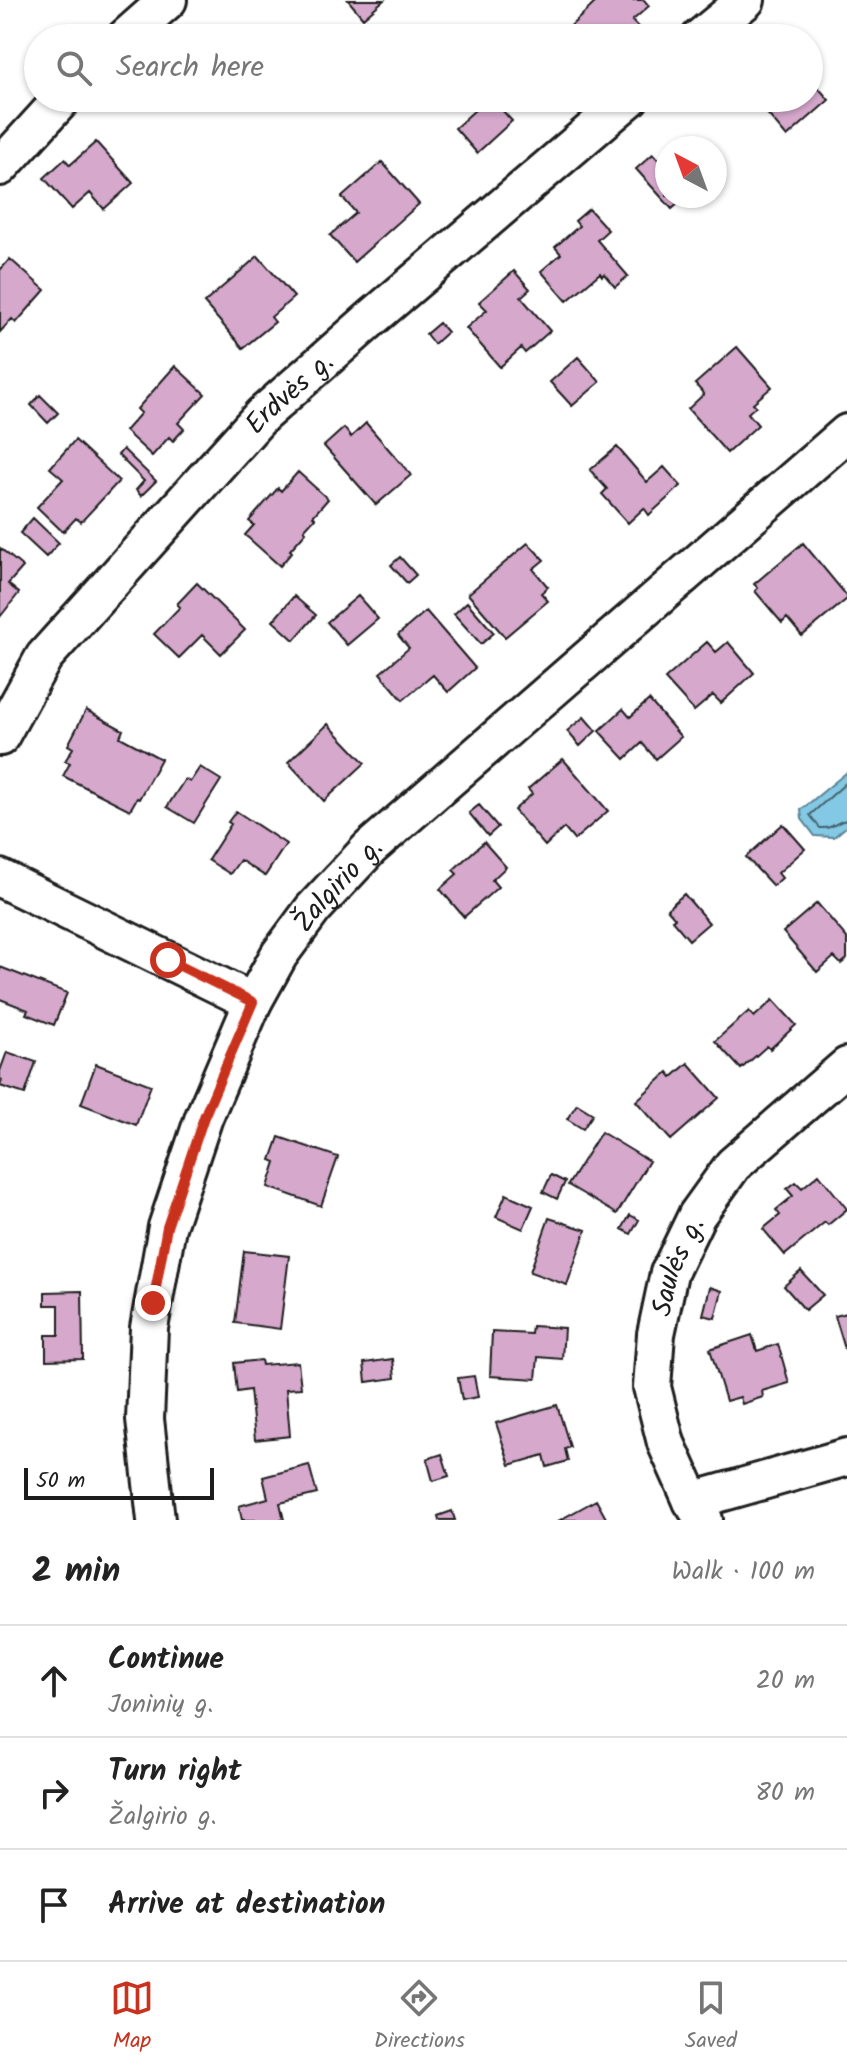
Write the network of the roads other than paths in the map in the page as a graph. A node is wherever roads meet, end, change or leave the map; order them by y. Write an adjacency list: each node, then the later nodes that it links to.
1 (168, 0): 3 (street)
2 (746, 0): 4 (street)
3 (141, 24)
4 (717, 24)
5 (50, 112): 7 (street)
6 (614, 112): 9 (street, Erdvės g.)
7 (0, 167)
8 (847, 433): 11 (street, Žalgirio g.)
9 (0, 737)
10 (0, 878): 11 (street)
11 (253, 1002): 15 (street, Žalgirio g.)
12 (847, 1066): 14 (street, Saulės g.)
13 (847, 1457): 14 (street)
14 (698, 1510)
15 (156, 1520)

